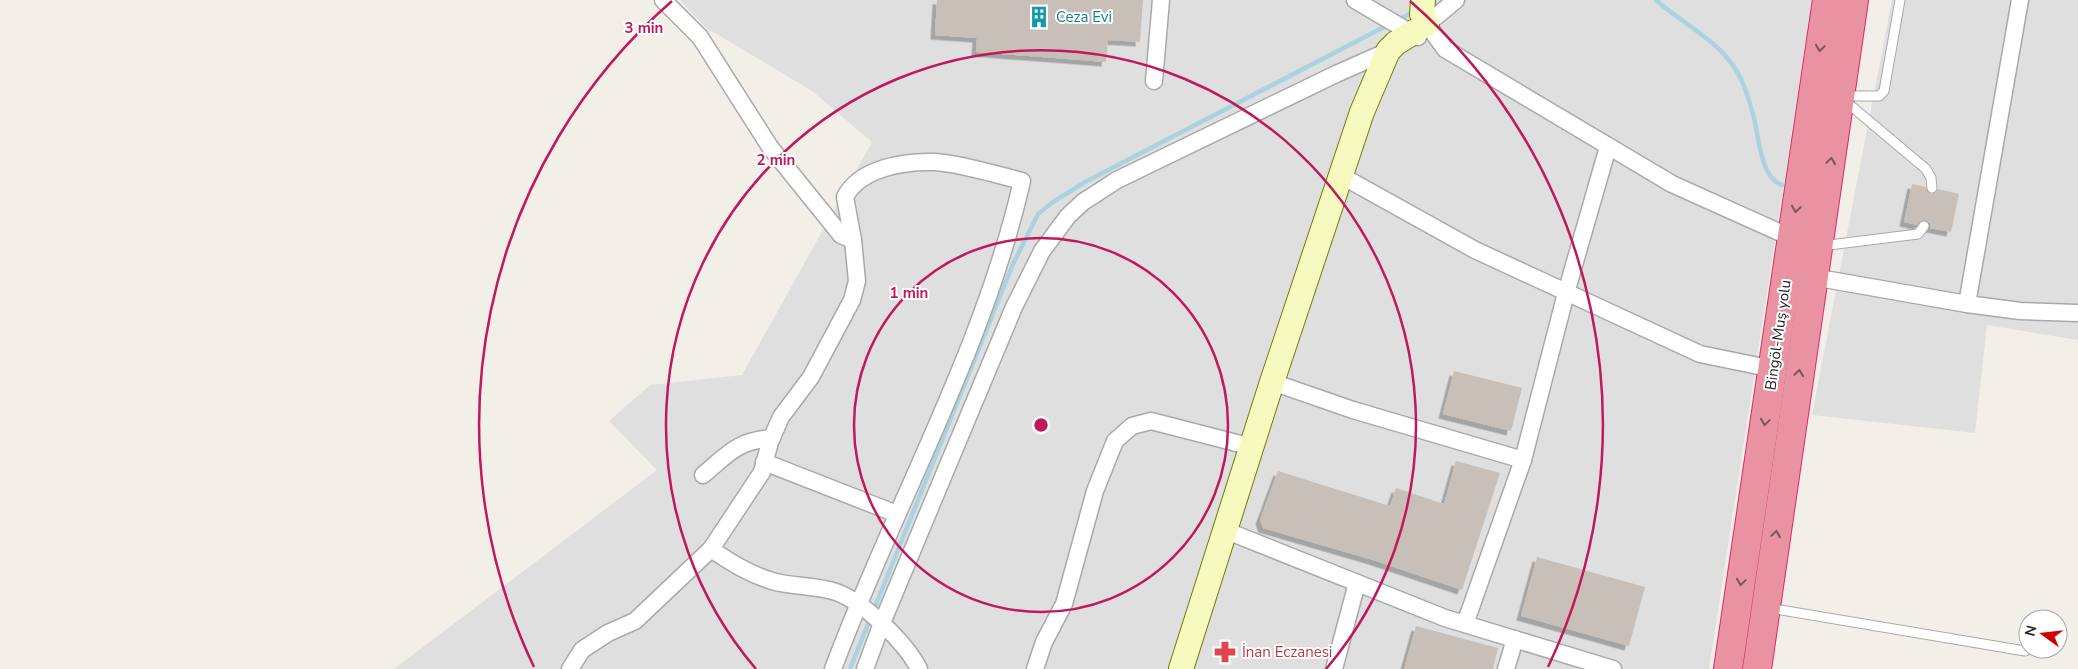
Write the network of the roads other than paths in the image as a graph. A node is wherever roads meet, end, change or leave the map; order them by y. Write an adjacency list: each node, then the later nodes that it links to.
1 (663, 0): 18 (street)
2 (1161, 0): 11 (street)
3 (1355, 0): 9 (street)
4 (1456, 0): 9 (street)
5 (1827, 0): 17 (highway, Bingöl-Muş yolu, one-way to 17)
6 (1854, 0): 12 (highway, Bingöl-Muş yolu)
7 (1900, 0): 12 (lane)
8 (2020, 0): 22 (street)
9 (1417, 20): 10 (street); 13 (street)
10 (1388, 51): 14 (street); 36 (street)
11 (1154, 81)
12 (1840, 96): 15 (lane); 19 (highway, Bingöl-Muş yolu, one-way to 12)
13 (1608, 147): 17 (street); 21 (street)
14 (1340, 175): 21 (street); 25 (street)
15 (1932, 188)
16 (1924, 226): 19 (lane)
17 (1792, 238): 24 (highway, Bingöl-Muş yolu)
18 (853, 240): 26 (street); 31 (street)
19 (1818, 246): 20 (highway, Bingöl-Muş yolu)
20 (1813, 277): 22 (street); 35 (highway, Bingöl-Muş yolu, one-way to 20)
21 (1566, 293): 24 (street); 28 (street)
22 (1967, 304): 23 (street)
23 (2078, 313)
24 (1773, 370): 49 (highway, Bingöl-Muş yolu, one-way to 49)
25 (1272, 382): 27 (street); 28 (street)
26 (772, 438): 29 (street); 30 (street)
27 (1252, 448): 32 (street); 44 (street)
28 (1523, 460): 37 (street)
29 (764, 462): 31 (street); 33 (street)
30 (703, 475)
31 (897, 514): 36 (street)
32 (1226, 531): 34 (street); 45 (street)
33 (711, 550): 36 (street); 40 (street)
34 (1357, 583): 37 (street); 46 (street)
35 (1766, 608): 39 (lane); 50 (highway, Bingöl-Muş yolu)
36 (870, 614): 41 (street); 42 (street); 43 (street)
37 (1465, 624): 38 (street)
38 (1514, 639): 47 (street); 48 (street)
39 (2018, 650)
40 (570, 669)
41 (833, 669)
42 (865, 669)
43 (919, 669)
44 (1035, 669)
45 (1182, 669)
46 (1334, 669)
47 (1506, 669)
48 (1613, 669)
49 (1728, 669)
50 (1757, 669)

